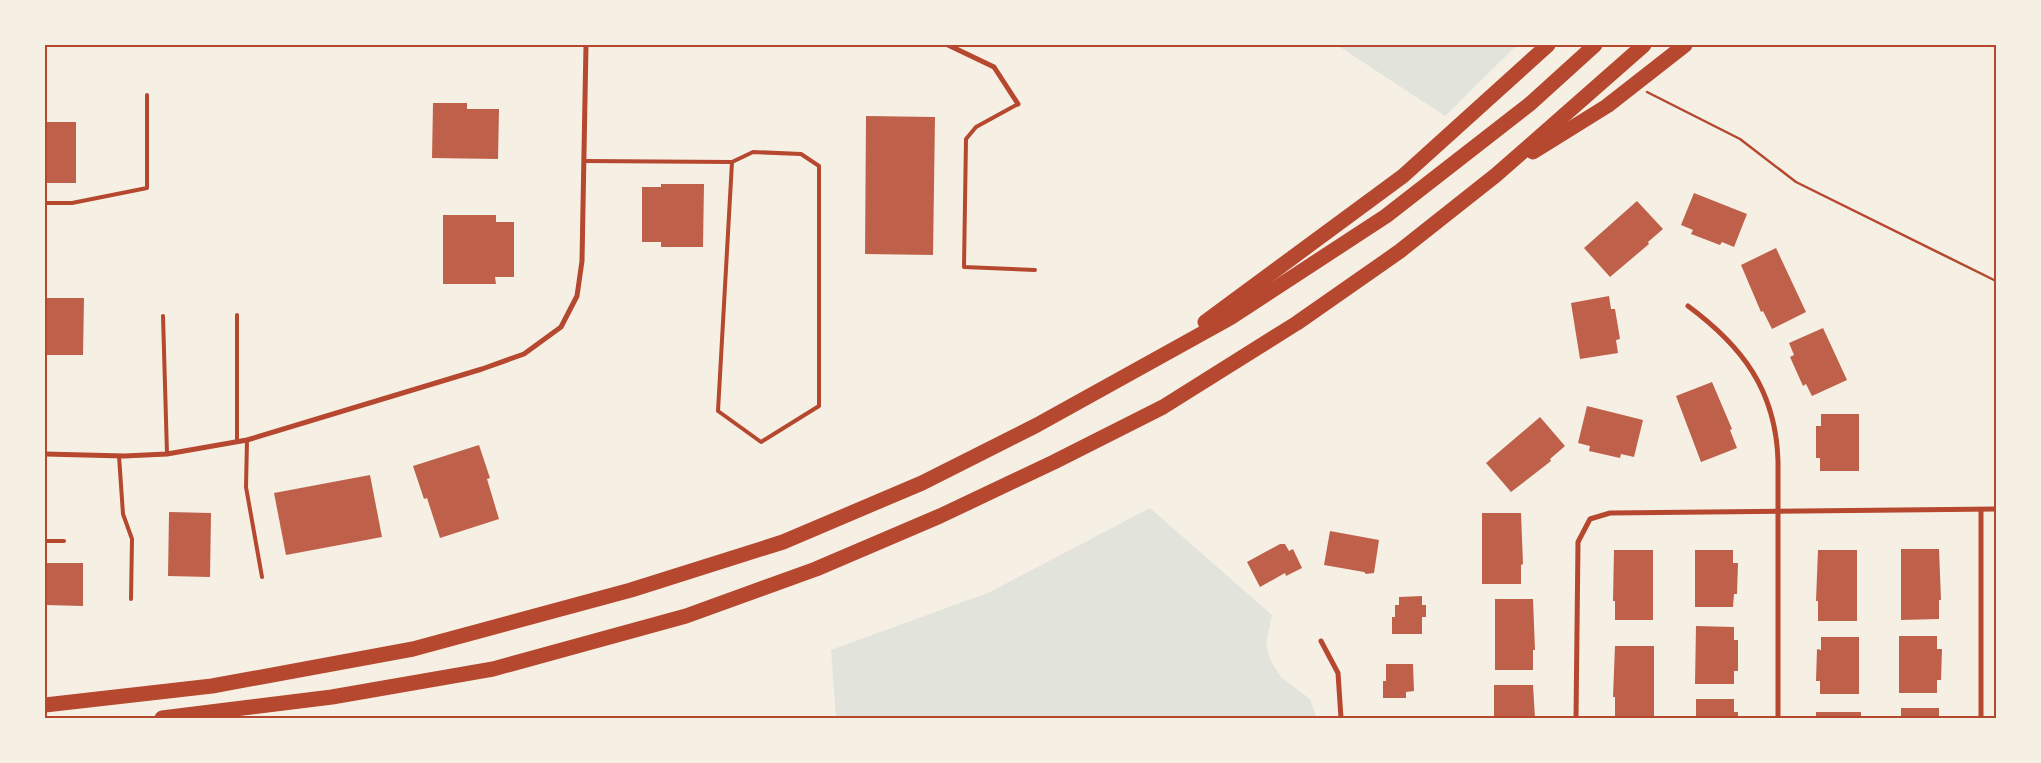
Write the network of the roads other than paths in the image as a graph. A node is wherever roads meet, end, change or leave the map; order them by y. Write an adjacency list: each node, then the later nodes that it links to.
1 (586, 45): 9 (street)
2 (948, 45): 8 (street)
3 (1548, 45): 17 (highway)
4 (1595, 45): 17 (highway)
5 (1644, 45): 11 (highway)
6 (1686, 45): 11 (highway)
7 (147, 95): 12 (lane)
8 (1018, 104): 13 (lane)
9 (584, 161): 10 (lane); 18 (street)
10 (732, 162): 10 (lane)
11 (1496, 175): 32 (highway)
12 (45, 204)
13 (1035, 270)
14 (1688, 306): 25 (street)
15 (164, 316): 21 (lane)
16 (237, 316): 19 (lane)
17 (1151, 362): 31 (highway)
18 (247, 440): 19 (street); 28 (lane)
19 (237, 442): 21 (street)
20 (45, 454): 22 (street)
21 (167, 454): 22 (street)
22 (119, 456): 29 (lane)
23 (1981, 510): 24 (street); 25 (street); 36 (street)
24 (1996, 510)
25 (1778, 511): 34 (street); 35 (street)
26 (45, 540): 27 (lane)
27 (64, 541)
28 (262, 577)
29 (131, 599)
30 (1321, 641): 33 (street)
31 (45, 705)
32 (162, 718)
33 (1341, 718)
34 (1576, 718)
35 (1778, 718)
36 (1981, 718)

